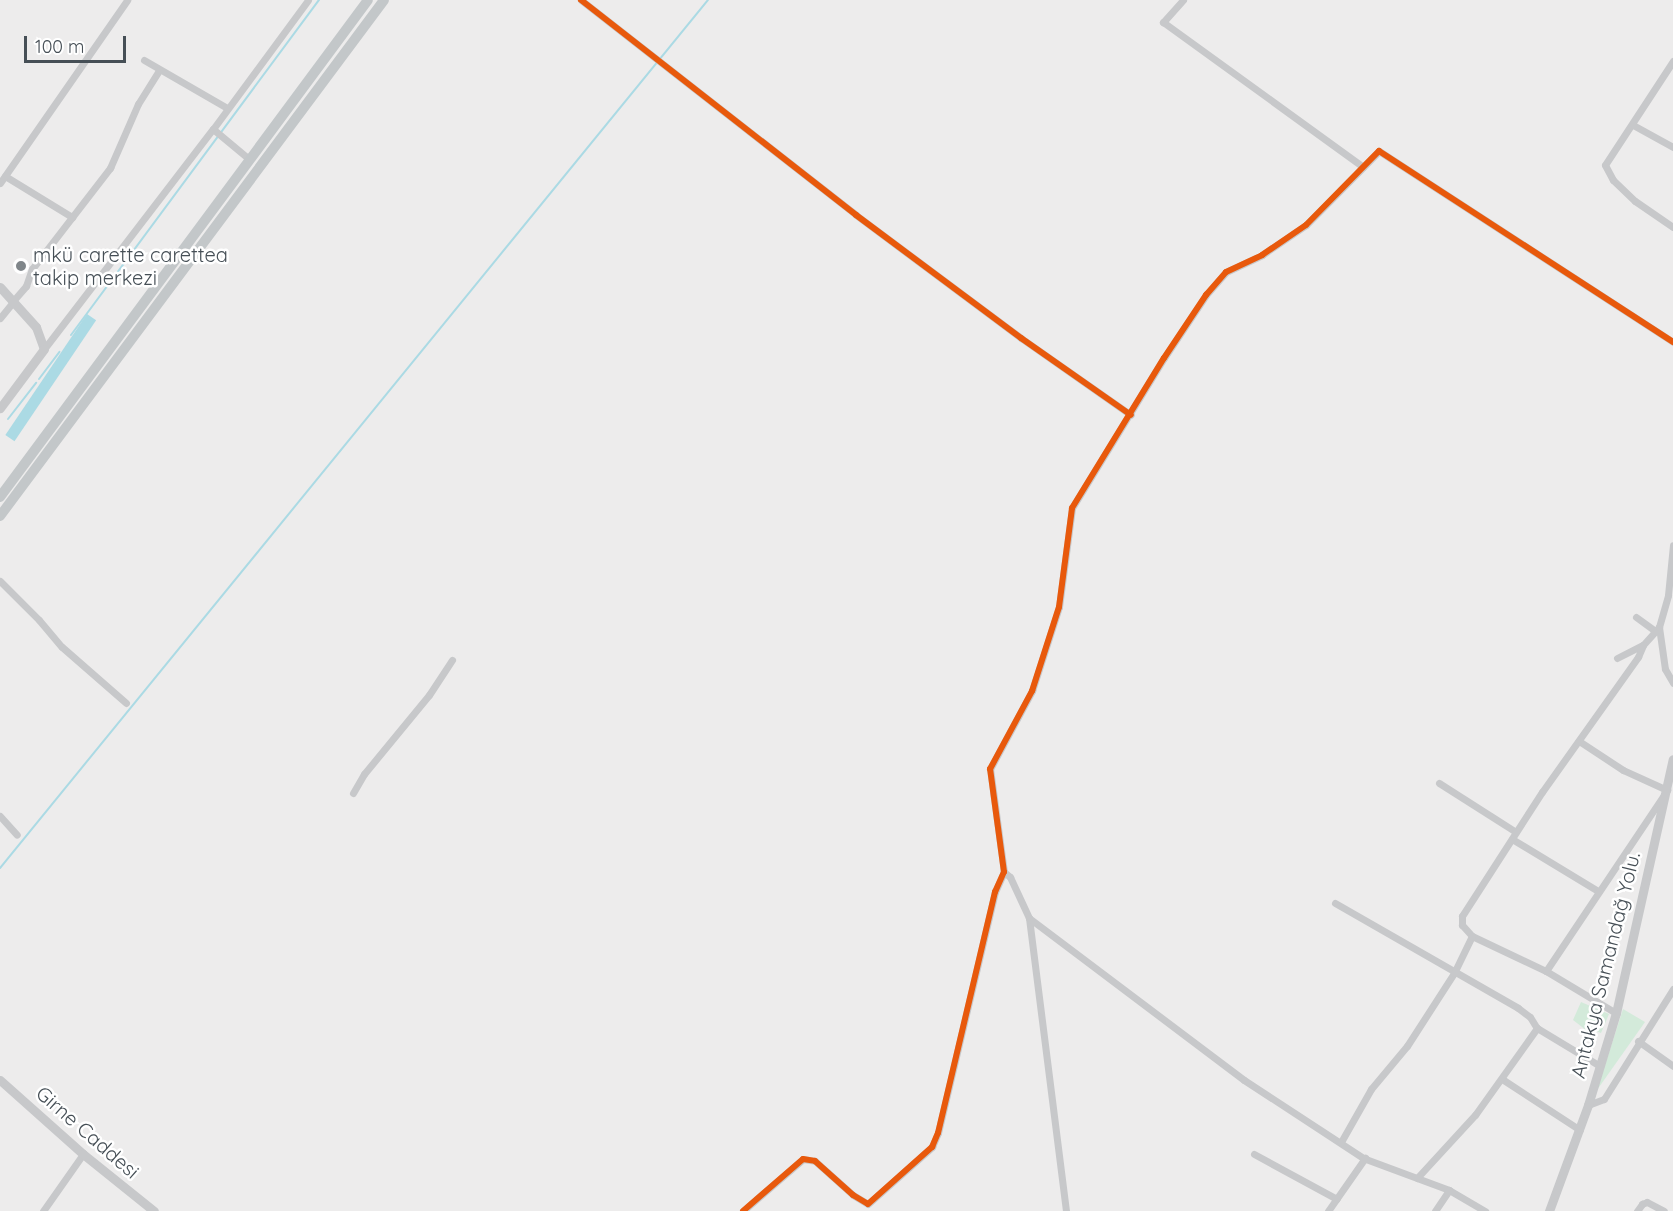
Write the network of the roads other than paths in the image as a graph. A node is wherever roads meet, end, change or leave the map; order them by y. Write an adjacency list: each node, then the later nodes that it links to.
1 (127, 0): 16 (street)
2 (308, 0): 10 (street)
3 (368, 0): 14 (main road)
4 (384, 0): 27 (main road)
5 (581, 0): 25 (street)
6 (1183, 0): 15 (street)
7 (144, 60): 9 (street)
8 (1673, 61): 11 (street)
9 (159, 70): 10 (street); 17 (street)
10 (227, 108): 12 (street)
11 (1633, 125): 13 (street); 18 (street)
12 (213, 129): 14 (street); 23 (street)
13 (1673, 147)
14 (249, 159): 26 (main road)
15 (1363, 167): 22 (street); 25 (street)
16 (2, 180): 17 (street)
17 (72, 217): 20 (street)
18 (1673, 227)
19 (0, 287): 20 (street)
20 (13, 301): 21 (street); 23 (street)
21 (0, 318)
22 (1673, 342)
23 (44, 349): 24 (street)
24 (0, 408)
25 (1131, 415): 45 (street)
26 (0, 497)
27 (0, 516)
28 (1673, 545): 31 (street)
29 (0, 581): 36 (street)
30 (1636, 617): 31 (street)
31 (1657, 629): 32 (street); 35 (street)
32 (1643, 645): 33 (street); 37 (street)
33 (1617, 658)
34 (452, 660): 41 (street)
35 (1673, 683)
36 (126, 703)
37 (1579, 741): 40 (street); 44 (street)
38 (1673, 759): 40 (street, Antakya Samandağ Yolu.)
39 (1439, 783): 44 (street)
40 (1667, 790): 46 (street); 53 (street, Antakya Samandağ Yolu.)
41 (353, 794)
42 (0, 816): 43 (street)
43 (17, 836)
44 (1514, 836): 46 (street); 49 (street)
45 (1004, 872): 48 (street); 71 (street)
46 (1598, 891): 50 (street)
47 (1335, 903): 51 (street)
48 (1029, 918): 62 (street); 72 (street)
49 (1472, 936): 50 (street); 51 (street)
50 (1546, 971): 53 (street)
51 (1454, 973): 54 (street); 62 (street)
52 (1673, 989): 55 (street)
53 (1616, 1013): 56 (street, Antakya Samandağ Yolu.)
54 (1537, 1028): 56 (street); 58 (street)
55 (1638, 1041): 57 (street); 60 (street)
56 (1600, 1066): 60 (street, Antakya Samandağ Yolu.)
57 (1673, 1066)
58 (1502, 1079): 61 (street); 66 (street)
59 (0, 1080): 63 (street, Girne Caddesi)
60 (1588, 1105): 61 (street, Antakya Samandağ Yolu.)
61 (1580, 1130): 76 (street, Antakya Samandağ Yolu.)
62 (1341, 1142): 65 (street)
63 (83, 1154): 69 (street); 70 (street, Girne Caddesi)
64 (1254, 1154): 68 (street)
65 (1365, 1158): 66 (street); 68 (street)
66 (1418, 1178): 67 (street)
67 (1449, 1190): 74 (street); 75 (street)
68 (1337, 1200): 73 (street)
69 (43, 1211)
70 (154, 1211)
71 (743, 1211)
72 (1066, 1211)
73 (1328, 1211)
74 (1435, 1211)
75 (1485, 1211)
76 (1549, 1211)
77 (1637, 1211): 78 (street)
78 (1664, 1211)

